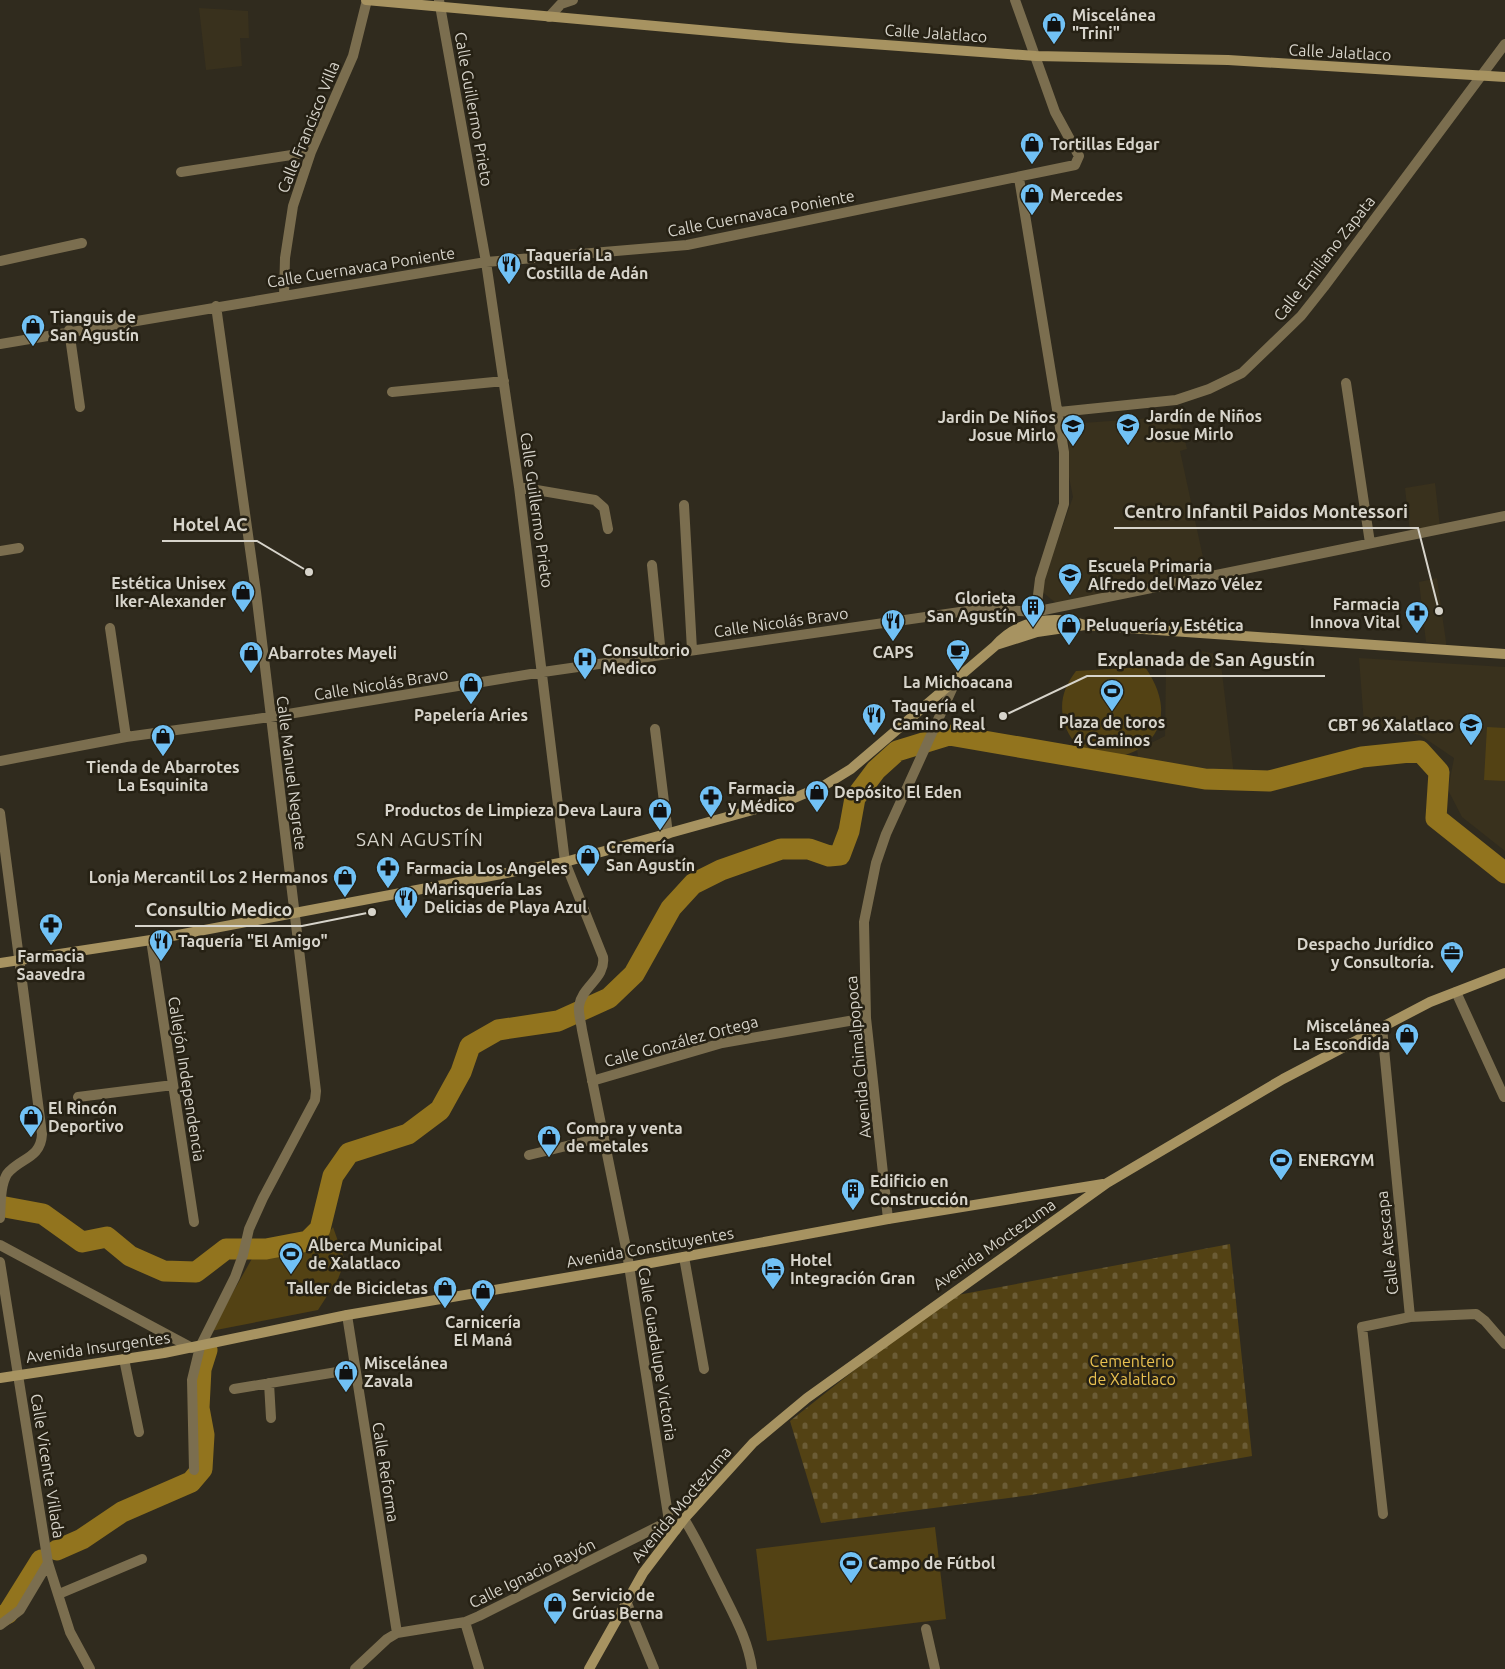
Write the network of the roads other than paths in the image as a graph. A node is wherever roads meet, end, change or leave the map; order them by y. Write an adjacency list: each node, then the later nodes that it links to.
1 (366, 0): 4 (main road, Calle Jalatlaco); 10 (street, Calle Francisco Villa)
2 (573, 0): 5 (street)
3 (1015, 0): 7 (street)
4 (440, 3): 5 (main road, Calle Jalatlaco); 15 (street, Calle Guillermo Prieto)
5 (549, 17): 7 (main road, Calle Jalatlaco)
6 (1505, 44): 8 (street, Calle Emiliano Zapata)
7 (1036, 56): 8 (main road, Calle Jalatlaco); 12 (street, Calle Cuernavaca Poniente)
8 (1482, 75): 9 (main road, Calle Jalatlaco); 24 (street, Calle Emiliano Zapata)
9 (1505, 77)
10 (311, 152): 11 (street); 16 (street, Calle Francisco Villa)
11 (181, 172)
12 (1019, 178): 15 (street, Calle Cuernavaca Poniente); 24 (street)
13 (82, 242): 14 (street)
14 (0, 261)
15 (486, 262): 16 (street, Calle Cuernavaca Poniente); 20 (street, Calle Guillermo Prieto)
16 (284, 296): 17 (street, Calle Cuernavaca Poniente)
17 (216, 306): 18 (street, Calle Cuernavaca Poniente); 42 (street, Calle Manuel Negrete)
18 (69, 330): 19 (street, Calle Cuernavaca Poniente); 23 (street)
19 (0, 344)
20 (504, 381): 22 (street); 25 (street, Calle Guillermo Prieto)
21 (1346, 383): 29 (street)
22 (392, 392)
23 (80, 407)
24 (1059, 412): 33 (street)
25 (519, 487): 28 (street); 40 (street, Calle Guillermo Prieto)
26 (684, 505): 37 (street)
27 (1505, 516): 29 (street, Calle Nicolás Bravo)
28 (608, 529)
29 (1370, 543): 33 (street, Calle Nicolás Bravo)
30 (19, 548): 31 (street)
31 (0, 551)
32 (652, 565): 38 (street)
33 (1034, 618): 34 (main road); 36 (main road); 37 (street, Calle Nicolás Bravo)
34 (1085, 625): 36 (main road); 39 (main road)
35 (110, 628): 44 (street)
36 (995, 646): 41 (main road)
37 (692, 650): 38 (street, Calle Nicolás Bravo)
38 (661, 654): 40 (street, Calle Nicolás Bravo)
39 (1505, 654)
40 (543, 672): 42 (street, Calle Nicolás Bravo); 48 (street, Calle Guillermo Prieto)
41 (957, 678): 47 (main road); 56 (street, Avenida Chimalpopoca)
42 (270, 717): 44 (street, Calle Nicolás Bravo); 49 (street, Calle Manuel Negrete)
43 (655, 729): 47 (street)
44 (126, 737): 45 (street, Calle Nicolás Bravo)
45 (0, 761)
46 (0, 813): 51 (street)
47 (668, 834): 48 (main road)
48 (565, 862): 49 (main road); 55 (street, Calle Guillermo Prieto)
49 (295, 912): 50 (main road); 76 (street, Calle Manuel Negrete)
50 (151, 940): 51 (main road); 59 (street, Callejón Independencia)
51 (21, 960): 52 (main road); 65 (street)
52 (0, 963)
53 (1505, 973): 54 (main road, Avenida Moctezuma)
54 (1456, 992): 57 (main road, Avenida Moctezuma); 61 (street)
55 (579, 1006): 58 (street, Calle Guadalupe Victoria)
56 (866, 1018): 58 (street, Calle González Ortega); 67 (street, Avenida Chimalpopoca)
57 (1382, 1028): 64 (main road, Avenida Moctezuma); 74 (street, Calle Atescapa)
58 (592, 1081): 62 (street, Calle Guadalupe Victoria)
59 (173, 1085): 60 (street); 68 (street, Callejón Independencia)
60 (78, 1097)
61 (1504, 1097)
62 (604, 1137): 63 (street); 72 (street, Calle Guadalupe Victoria)
63 (529, 1155)
64 (1107, 1183): 67 (main road, Avenida Constituyentes); 88 (main road, Avenida Moctezuma)
65 (1, 1195): 66 (street)
66 (0, 1216)
67 (888, 1219): 70 (main road, Avenida Constituyentes)
68 (194, 1222)
69 (0, 1245): 76 (street)
70 (684, 1257): 72 (main road, Avenida Constituyentes); 79 (street)
71 (0, 1262): 80 (street, Calle Vicente Villada)
72 (629, 1267): 73 (main road, Avenida Constituyentes); 89 (street, Calle Guadalupe Victoria)
73 (347, 1315): 76 (main road, Avenida Constituyentes); 78 (street, Calle Reforma)
74 (1410, 1316): 75 (street, Calle Atescapa); 87 (street)
75 (1505, 1344)
76 (196, 1348): 77 (main road, Avenida Insurgentes); 86 (street)
77 (124, 1359): 80 (main road, Avenida Insurgentes); 85 (street)
78 (356, 1369): 82 (street); 98 (street, Calle Reforma)
79 (704, 1369)
80 (19, 1374): 81 (main road, Avenida Insurgentes); 92 (street, Calle Vicente Villada)
81 (0, 1378)
82 (269, 1383): 83 (street); 84 (street)
83 (234, 1388)
84 (271, 1418)
85 (139, 1432)
86 (194, 1470)
87 (1383, 1514)
88 (684, 1519): 90 (main road, Avenida Moctezuma); 104 (street)
89 (669, 1520): 90 (street, Calle Guadalupe Victoria); 95 (street, Calle Ignacio Rayón)
90 (676, 1530): 94 (main road, Avenida Moctezuma)
91 (142, 1559): 93 (street)
92 (48, 1563): 93 (street, Calle Vicente Villada); 96 (street)
93 (58, 1594): 99 (street, Calle Vicente Villada)
94 (626, 1601): 102 (main road, Avenida Moctezuma); 103 (street)
95 (465, 1622): 98 (street, Calle Ignacio Rayón); 101 (street)
96 (0, 1625)
97 (926, 1629): 105 (street)
98 (397, 1633): 100 (street, Calle Ignacio Rayón)
99 (90, 1669)
100 (355, 1669)
101 (479, 1669)
102 (589, 1669)
103 (654, 1669)
104 (752, 1669)
105 (935, 1669)

